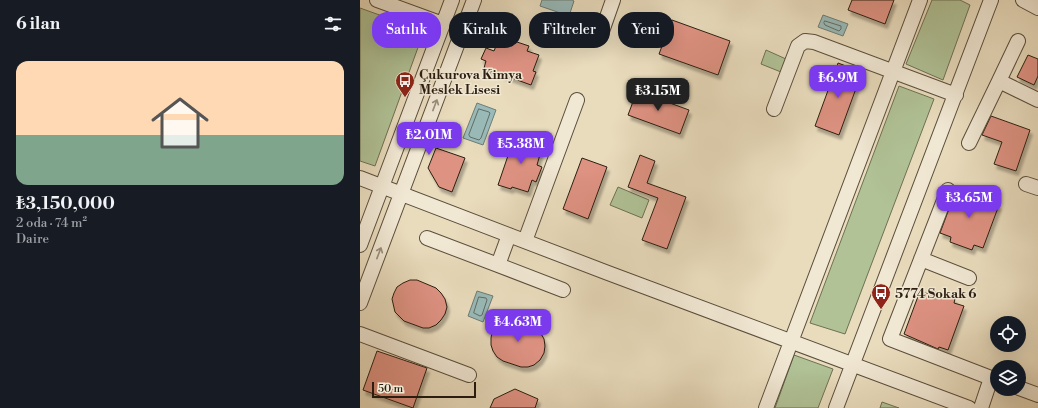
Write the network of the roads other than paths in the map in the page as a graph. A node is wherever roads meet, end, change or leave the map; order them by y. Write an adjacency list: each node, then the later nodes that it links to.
1 (377, 0): 10 (street)
2 (452, 0): 10 (street)
3 (474, 0): 22 (street, one-way to 3)
4 (614, 0): 9 (street)
5 (920, 0): 12 (street)
6 (991, 0): 14 (street)
7 (1023, 0): 8 (street)
8 (1038, 8)
9 (609, 12)
10 (443, 24): 20 (street)
11 (1018, 40): 13 (street)
12 (893, 72): 14 (street); 17 (street); 33 (street)
13 (999, 81): 16 (street); 18 (street)
14 (956, 95): 34 (street)
15 (577, 100): 25 (street)
16 (1038, 100)
17 (774, 109)
18 (969, 143)
19 (361, 181): 20 (street)
20 (382, 186): 22 (street); 26 (street)
21 (948, 190): 27 (street)
22 (401, 193): 23 (street); 31 (street, one-way to 22)
23 (509, 235): 25 (street); 28 (street)
24 (427, 238): 28 (street)
25 (525, 241): 33 (street)
26 (360, 245)
27 (921, 259): 29 (street); 36 (street)
28 (498, 265): 30 (street)
29 (969, 278)
30 (563, 290)
31 (360, 303)
32 (360, 334): 35 (street)
33 (791, 342): 34 (street); 40 (street)
34 (853, 365): 41 (street); 42 (street)
35 (469, 375)
36 (990, 377)
37 (990, 388): 43 (street)
38 (1026, 391): 39 (street)
39 (1038, 395)
40 (766, 408)
41 (836, 408)
42 (969, 408)
43 (981, 408)

